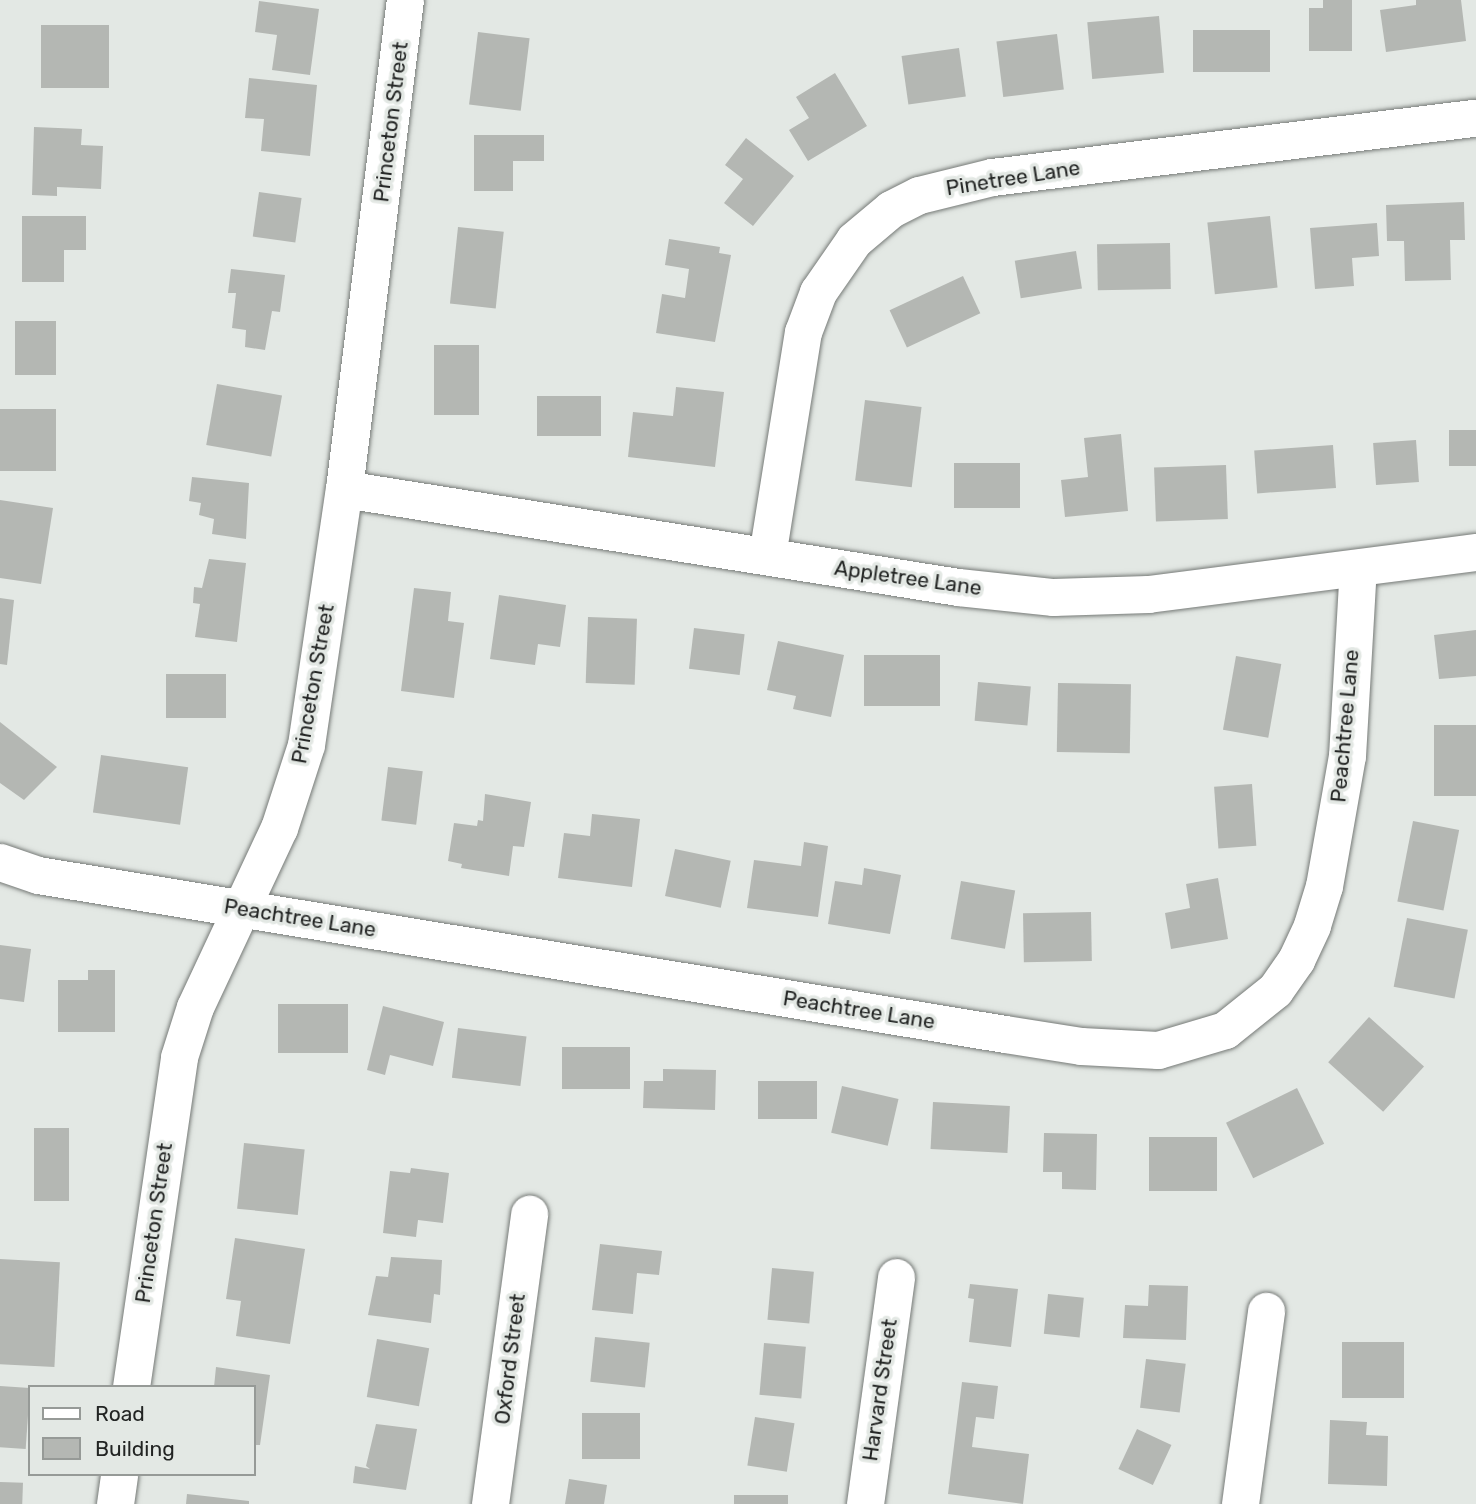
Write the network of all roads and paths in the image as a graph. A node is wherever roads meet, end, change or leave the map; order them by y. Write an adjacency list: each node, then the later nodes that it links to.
1 (405, 0): 3 (street, Princeton Street)
2 (1476, 118): 5 (street, Pinetree Lane)
3 (344, 489): 5 (street, Appletree Lane); 8 (street, Princeton Street)
4 (1476, 552): 6 (street, Appletree Lane)
5 (767, 556): 6 (street, Appletree Lane)
6 (1357, 568): 8 (street, Peachtree Lane)
7 (0, 862): 8 (street, Peachtree Lane)
8 (240, 908): 12 (street, Princeton Street)
9 (528, 1214): 15 (street, Oxford Street)
10 (896, 1277): 16 (street, Harvard Street)
11 (1266, 1311): 17 (street)
12 (131, 1385)
13 (119, 1476): 14 (street)
14 (115, 1504)
15 (491, 1504)
16 (864, 1504)
17 (1240, 1504)

